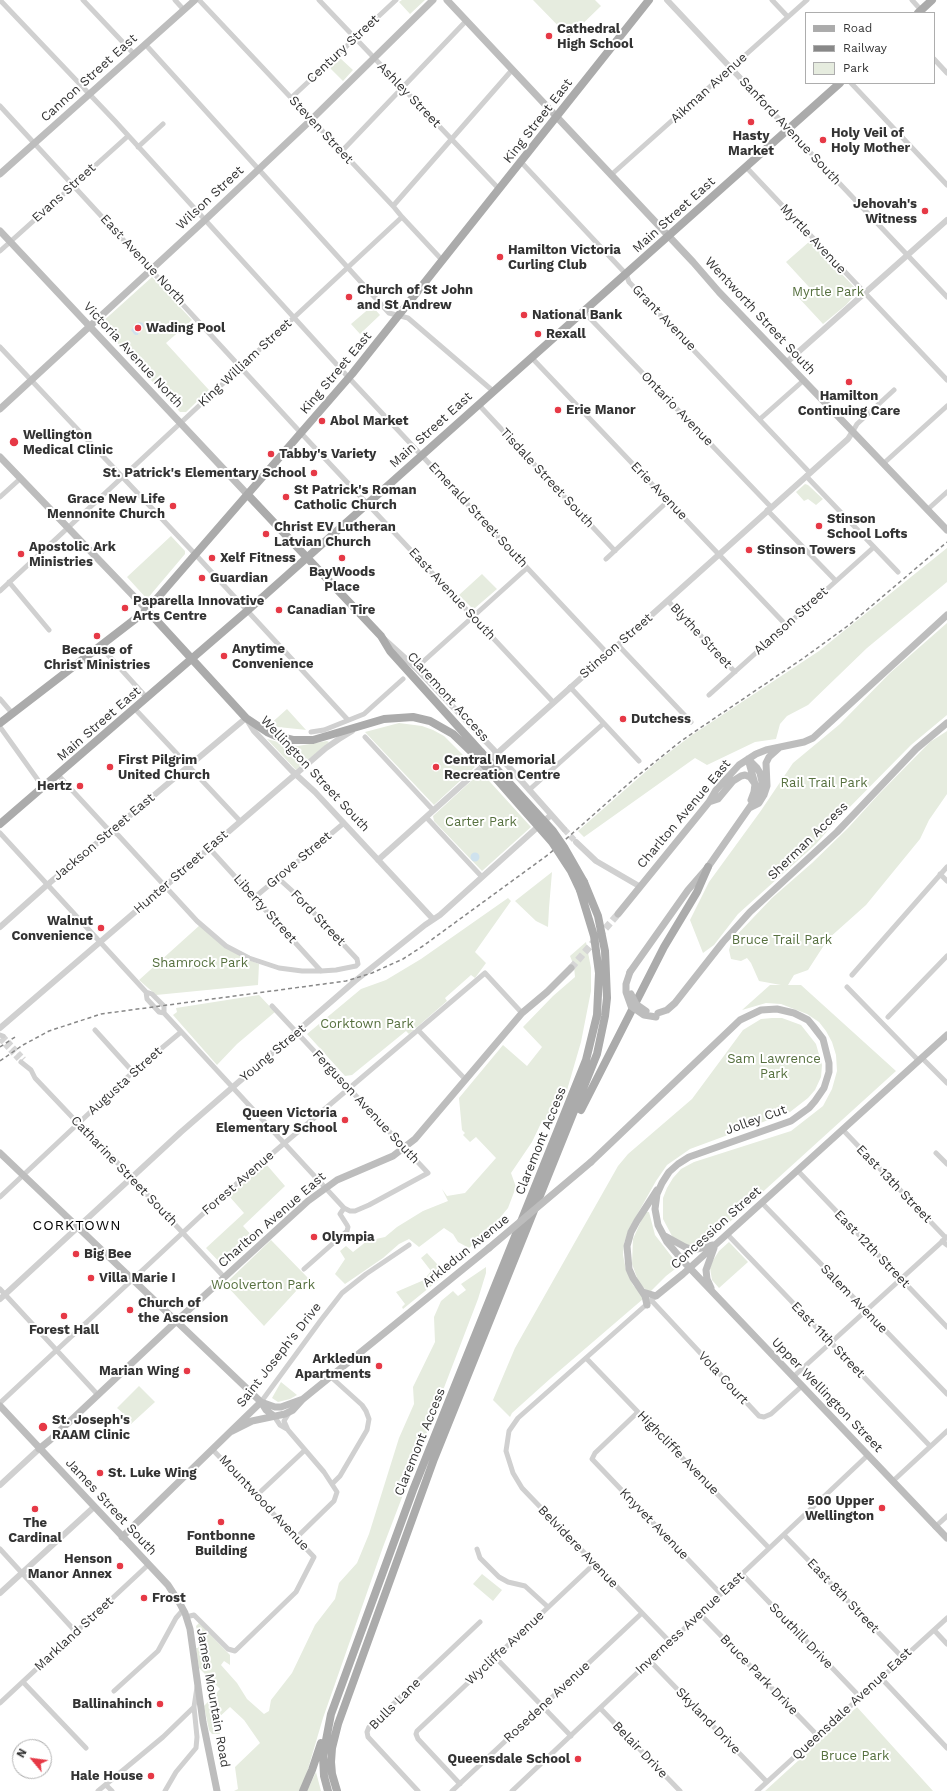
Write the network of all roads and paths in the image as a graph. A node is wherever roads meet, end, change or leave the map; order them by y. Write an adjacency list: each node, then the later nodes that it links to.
1 (0, 0): 31 (street, Emerald Street South)
2 (83, 0): 22 (street)
3 (174, 0): 16 (street)
4 (195, 0): 16 (main road, Cannon Street East)
5 (199, 0): 32 (street, Steven Street)
6 (319, 0): 20 (street, Ashley Street)
7 (396, 0): 20 (street, Century Street)
8 (433, 0): 23 (main road, Wilson Street)
9 (446, 0): 19 (main road, Wentworth Street South)
10 (649, 0): 34 (main road, King Street East)
11 (667, 0): 25 (street, Sanford Avenue South)
12 (772, 0): 18 (street)
13 (807, 0): 18 (street, Aikman Avenue)
14 (912, 0): 17 (street)
15 (932, 0): 17 (main road)
16 (184, 10): 21 (main road, Cannon Street East)
17 (920, 11)
18 (788, 17): 25 (street, Aikman Avenue)
19 (466, 21): 26 (main road, Wentworth Street South); 30 (street)
20 (355, 38): 23 (street, Ashley Street); 32 (street, Century Street)
21 (145, 44): 22 (main road, Cannon Street East); 45 (street)
22 (134, 54): 31 (main road, Cannon Street East)
23 (374, 58): 30 (street, Ashley Street); 35 (main road, Wilson Street)
24 (935, 60): 27 (street)
25 (731, 68): 37 (street, Sanford Avenue South); 47 (street, Aikman Avenue)
26 (512, 70): 34 (main road, Wentworth Street South); 39 (street)
27 (947, 73)
28 (839, 84): 37 (main road, Main Street East)
29 (852, 84): 49 (street)
30 (402, 88): 39 (street, Ashley Street); 42 (street)
31 (89, 94): 38 (street, Emerald Street South); 40 (main road, Cannon Street East)
32 (291, 98): 35 (street, Steven Street)
33 (0, 106): 40 (street, East Avenue North)
34 (556, 117): 43 (main road, King Street East); 47 (main road, Wentworth Street South)
35 (312, 119): 42 (street, Steven Street); 45 (main road, Wilson Street)
36 (163, 124): 41 (street)
37 (788, 129): 44 (main road, Main Street East); 59 (street, Sanford Avenue South)
38 (128, 136): 41 (street, Emerald Street South); 48 (street, Evans Street)
39 (452, 139): 50 (street, Ashley Street); 51 (street)
40 (34, 143): 46 (main road, Cannon Street East); 48 (street, East Avenue North)
41 (138, 147): 53 (street, Emerald Street South)
42 (341, 152): 51 (street, Steven Street)
43 (521, 162): 50 (main road, King Street East); 63 (street, Grant Avenue)
44 (746, 167): 56 (main road, Main Street East); 64 (street, Myrtle Avenue)
45 (258, 169): 53 (main road, Wilson Street); 61 (street)
46 (0, 174)
47 (611, 175): 56 (main road, Wentworth Street South)
48 (73, 184): 57 (street, Evans Street); 62 (street, East Avenue North)
49 (947, 185)
50 (499, 189): 60 (main road, King Street East)
51 (394, 206): 52 (street, Steven Street)
52 (402, 217): 60 (street, Steven Street); 61 (street, King William Street)
53 (205, 220): 62 (main road, Wilson Street); 68 (street, Emerald Street South)
54 (947, 220): 59 (street)
55 (0, 231): 57 (main road, Victoria Avenue North)
56 (668, 236): 63 (main road, Main Street East); 72 (main road, Wentworth Street South)
57 (10, 242): 58 (street, Evans Street); 69 (main road, Victoria Avenue North)
58 (0, 251)
59 (907, 255): 64 (street); 65 (street, Sanford Avenue South)
60 (443, 261): 67 (main road, King Street East)
61 (348, 268): 67 (street); 68 (street, King William Street)
62 (152, 270): 69 (main road, Wilson Street); 73 (street, East Avenue North)
63 (626, 274): 66 (main road, Main Street East); 83 (street, Grant Avenue)
64 (864, 293): 72 (street); 77 (street, Myrtle Avenue)
65 (947, 297)
66 (583, 311): 71 (main road, Main Street East); 98 (street, Ontario Avenue)
67 (398, 316): 74 (main road, King Street East); 79 (street)
68 (294, 317): 73 (street, King William Street); 74 (street, Emerald Street South)
69 (89, 326): 75 (main road, Wilson Street); 84 (main road, Victoria Avenue North)
70 (0, 346): 75 (street)
71 (531, 357): 79 (main road, Main Street East); 96 (street, Erie Avenue)
72 (787, 362): 76 (main road, Wentworth Street South)
73 (241, 367): 84 (street, King William Street); 86 (street, East Avenue North)
74 (349, 378): 86 (main road, King Street East); 87 (street, Emerald Street South)
75 (31, 380): 82 (main road, Wilson Street); 91 (street)
76 (804, 380): 83 (street); 85 (main road, Wentworth Street South)
77 (947, 380)
78 (894, 390): 85 (street)
79 (493, 391): 80 (main road, Main Street East)
80 (478, 404): 87 (main road, Main Street East); 103 (street, Tisdale Street South)
81 (947, 406): 89 (street)
82 (0, 409)
83 (760, 419): 90 (street, Grant Avenue)
84 (181, 423): 91 (street, King William Street); 94 (main road, Victoria Avenue North)
85 (853, 431): 89 (main road, Wentworth Street South); 90 (street, Stinson Street)
86 (301, 433): 94 (main road, King Street East); 97 (street, East Avenue South)
87 (422, 455): 97 (main road, Main Street East); 108 (street, Emerald Street South)
88 (0, 458): 92 (main road)
89 (884, 463): 99 (main road, Wentworth Street South)
90 (808, 474): 98 (street, Stinson Street); 102 (street, Grant Avenue)
91 (122, 477): 100 (street, King William Street); 104 (street)
92 (21, 478): 95 (street); 100 (main road)
93 (947, 492): 99 (street)
94 (248, 495): 104 (main road, King Street East); 106 (main road, Claremont Access)
95 (0, 497)
96 (668, 501): 103 (street); 105 (street, Erie Avenue)
97 (368, 503): 106 (main road, Main Street East); 117 (street, East Avenue South)
98 (769, 509): 105 (street, Stinson Street); 110 (street, Ontario Avenue)
99 (927, 510): 101 (main road, Wentworth Street South)
100 (69, 528): 111 (street, King William Street); 114 (main road)
101 (947, 530)
102 (874, 547): 109 (street, Grant Avenue); 110 (street, Alanson Street)
103 (615, 551): 107 (street)
104 (195, 554): 114 (main road, King Street East); 115 (street)
105 (719, 554): 113 (street, Stinson Street); 118 (street, Erie Avenue)
106 (307, 557): 115 (main road, Main Street East); 120 (main road, Claremont Access)
107 (606, 559)
108 (527, 568): 117 (street); 123 (street, Emerald Street South)
109 (898, 572)
110 (835, 580): 118 (street, Alanson Street)
111 (9, 582): 112 (street, King William Street); 119 (street)
112 (0, 590)
113 (668, 601): 121 (street, Stinson Street); 126 (street, Blythe Street)
114 (146, 610): 122 (main road, King Street East); 124 (main road, Wellington Street South)
115 (248, 611): 124 (main road, Main Street East); 136 (street)
116 (947, 615): 145 (main road, Charlton Avenue East)
117 (473, 616): 125 (street); 132 (street, East Avenue South)
118 (786, 625): 126 (street, Alanson Street)
119 (48, 630)
120 (381, 636): 125 (street); 147 (main road, Claremont Access)
121 (618, 645): 123 (street, Stinson Street); 137 (street)
122 (100, 646): 130 (street); 134 (main road, King Street East)
123 (607, 653): 128 (street, Stinson Street)
124 (192, 659): 130 (main road, Main Street East); 135 (main road, Wellington Street South)
125 (416, 668): 146 (street)
126 (735, 672): 129 (street, Alanson Street)
127 (403, 679): 136 (street)
128 (570, 687): 132 (street, Stinson Street); 141 (street)
129 (709, 695)
130 (147, 698): 133 (main road, Main Street East)
131 (0, 699): 134 (street)
132 (553, 702): 146 (street, Stinson Street)
133 (135, 709): 150 (street); 151 (main road, Main Street East)
134 (12, 713): 138 (main road, King Street East)
135 (246, 718): 139 (main road, Claremont Access); 150 (street, Jackson Street East); 152 (street, Wellington Street South)
136 (348, 720): 143 (street)
137 (691, 722)
138 (0, 723)
139 (367, 723): 147 (main road, Claremont Access); 152 (street, Hunter Street East)
140 (947, 723): 171 (main road, Sherman Access, bridge)
141 (603, 724): 149 (street); 155 (street)
142 (0, 727): 154 (street)
143 (311, 732)
144 (365, 737): 158 (street)
145 (779, 748): 148 (main road, Charlton Avenue East); 157 (main road)
146 (496, 753): 155 (street); 158 (street, Stinson Street)
147 (480, 755): 213 (main road, Claremont Access, bridge); 308 (main road, Claremont Access, bridge)
148 (748, 759): 153 (main road, Sherman Access); 156 (main road, Charlton Avenue East); 157 (main road, Sherman Access)
149 (639, 761)
150 (188, 767): 161 (street); 165 (street, Jackson Street East)
151 (58, 775): 154 (main road, Main Street East); 165 (street)
152 (297, 775): 161 (street, Hunter Street East); 162 (street, Wellington Street South)
153 (755, 784): 156 (main road); 157 (main road, Sherman Access)
154 (43, 787): 163 (main road, Main Street East)
155 (529, 790): 159 (street)
156 (709, 802): 178 (main road, Charlton Avenue East)
157 (749, 808): 171 (main road, Sherman Access)
158 (433, 810): 160 (street, Stinson Street)
159 (551, 815): 164 (street); 173 (street, Young Street)
160 (426, 817): 169 (street, Stinson Street); 173 (street)
161 (240, 821): 168 (street, Hunter Street East)
162 (344, 823): 169 (street, Wellington Street South); 174 (street, Grove Street)
163 (0, 824)
164 (564, 829)
165 (112, 831): 176 (street, Jackson Street East); 177 (street)
166 (0, 833): 176 (street)
167 (576, 842): 178 (street)
168 (210, 848): 177 (street, Hunter Street East); 179 (street, Liberty Street)
169 (378, 860): 181 (street, Wellington Street South)
170 (947, 866): 172 (street)
171 (708, 867): 213 (main road)
172 (940, 874): 175 (street); 187 (street)
173 (482, 877): 181 (street, Young Street)
174 (278, 878): 179 (street, Grove Street); 186 (street, Ford Street)
175 (947, 881)
176 (47, 885): 182 (street, Jackson Street East); 183 (street)
177 (165, 886): 183 (street, Hunter Street East); 186 (street)
178 (639, 886): 180 (main road, Charlton Avenue East)
179 (255, 898): 186 (street, Liberty Street)
180 (618, 914)
181 (433, 919): 197 (street, Young Street)
182 (0, 927)
183 (99, 942): 193 (street, Hunter Street East); 196 (street)
184 (947, 956): 191 (street)
185 (571, 968): 190 (main road, Charlton Avenue East)
186 (321, 971)
187 (852, 975)
188 (847, 987): 199 (street)
189 (272, 1006): 197 (street, Ferguson Avenue South)
190 (522, 1013): 195 (street, Forest Avenue); 202 (main road, Charlton Avenue East)
191 (888, 1017)
192 (734, 1026): 217 (main road, Jolley Cut); 246 (main road, Arkledun Avenue, bridge)
193 (0, 1028)
194 (95, 1030): 201 (street)
195 (418, 1030): 202 (street); 205 (street, Forest Avenue)
196 (181, 1032): 201 (street, Augusta Street); 204 (street)
197 (297, 1033): 204 (street, Young Street); 205 (street, Ferguson Avenue South)
198 (947, 1035): 199 (main road, Concession Street)
199 (921, 1059): 203 (street); 207 (main road, Concession Street)
200 (24, 1062): 206 (street, Catharine Street South)
201 (133, 1072): 206 (street, Augusta Street)
202 (466, 1080): 209 (main road, Charlton Avenue East)
203 (947, 1083)
204 (233, 1087): 208 (street); 216 (street, Young Street)
205 (349, 1089): 208 (street, Forest Avenue); 209 (street, Ferguson Avenue South)
206 (79, 1122): 215 (street, Augusta Street); 216 (street, Catharine Street South)
207 (843, 1130): 214 (main road, Concession Street); 226 (street, East 13th Street)
208 (284, 1143): 218 (street); 223 (street, Forest Avenue)
209 (405, 1148): 218 (main road, Charlton Avenue East); 221 (street, Ferguson Avenue South)
210 (0, 1153): 215 (main road)
211 (936, 1153): 212 (street)
212 (947, 1164)
213 (550, 1171): 322 (main road, Claremont Access)
214 (798, 1171): 220 (main road, Concession Street); 234 (street, East 12th Street)
215 (23, 1175): 219 (street, Augusta Street); 222 (main road)
216 (131, 1177): 222 (street, Young Street); 223 (street, Catharine Street South)
217 (662, 1183): 224 (main road, Jolley Cut); 236 (main road)
218 (326, 1188): 221 (street); 232 (main road, Charlton Avenue East)
219 (0, 1197)
220 (762, 1203): 225 (main road, Concession Street); 240 (street, Salem Avenue)
221 (344, 1208): 231 (street)
222 (78, 1226): 233 (main road); 238 (street, Young Street)
223 (183, 1232): 232 (street, Catharine Street South); 233 (street, Forest Avenue)
224 (662, 1234): 227 (main road); 230 (main road, Jolley Cut)
225 (727, 1234): 227 (main road, Concession Street); 243 (street, East 11th Street)
226 (945, 1238): 229 (street, East 13th Street); 234 (street)
227 (716, 1244): 230 (main road, Concession Street); 237 (main road)
228 (409, 1245): 252 (street, Saint Joseph's Drive)
229 (947, 1245)
230 (689, 1268): 237 (main road, Upper Wellington Street); 239 (main road, Concession Street)
231 (304, 1269)
232 (224, 1277): 241 (main road, Charlton Avenue East)
233 (132, 1279): 241 (main road); 244 (street, Forest Avenue)
234 (901, 1279): 240 (street); 242 (street, East 12th Street)
235 (0, 1289): 238 (street)
236 (643, 1292): 239 (main road); 239 (main road)
237 (715, 1295): 247 (main road, Upper Wellington Street)
238 (2, 1297): 244 (street)
239 (651, 1300): 245 (street, Concession Street); 248 (street, Vola Court)
240 (866, 1310): 243 (street); 249 (street, Salem Avenue)
241 (177, 1321): 250 (main road, Charlton Avenue East); 252 (main road)
242 (947, 1327)
243 (830, 1342): 247 (street); 261 (street, East 11th Street)
244 (56, 1350): 250 (street); 253 (street, Forest Avenue)
245 (586, 1358): 255 (street, Highcliffe Avenue); 260 (street, Concession Street)
246 (331, 1377): 251 (main road, Arkledun Avenue); 267 (street)
247 (793, 1377): 248 (main road, Upper Wellington Street)
248 (802, 1386): 265 (main road, Upper Wellington Street)
249 (947, 1394)
250 (98, 1395): 262 (main road, Charlton Avenue East)
251 (303, 1399): 252 (main road); 254 (main road, Arkledun Avenue)
252 (261, 1402): 256 (main road); 259 (main road, Saint Joseph's Drive)
253 (0, 1404): 262 (main road, James Street South)
254 (289, 1412): 256 (main road, Arkledun Avenue); 257 (street)
255 (638, 1412): 277 (street, Highcliffe Avenue); 285 (street, Knyvet Avenue)
256 (274, 1416): 257 (street); 259 (main road, Arkledun Avenue)
257 (288, 1430): 264 (street)
258 (947, 1431): 261 (street)
259 (232, 1432): 263 (main road, Saint Joseph's Drive)
260 (506, 1441): 280 (street, Belvidere Avenue)
261 (930, 1446): 266 (street)
262 (40, 1448): 268 (street); 270 (main road, James Street South)
263 (213, 1450): 269 (street, Mountwood Avenue); 274 (main road, Saint Joseph's Drive)
264 (305, 1450): 267 (street); 269 (street)
265 (868, 1456): 266 (main road, Upper Wellington Street); 273 (street, Inverness Avenue East)
266 (893, 1481): 272 (main road, Upper Wellington Street)
267 (332, 1484): 275 (street)
268 (0, 1485)
269 (257, 1495): 275 (street, Mountwood Avenue)
270 (94, 1507): 274 (main road, James Street South); 282 (street)
271 (947, 1516): 272 (street)
272 (935, 1526): 276 (main road, Upper Wellington Street)
273 (784, 1535): 277 (street, Inverness Avenue East); 297 (street, East 8th Street)
274 (122, 1537): 281 (main road, James Street South)
275 (296, 1538): 287 (street, Mountwood Avenue)
276 (947, 1538)
277 (769, 1548): 283 (street, Inverness Avenue East)
278 (0, 1549): 282 (street)
279 (477, 1549): 286 (street)
280 (594, 1564): 286 (street, Wycliffe Avenue); 288 (street, Belvidere Avenue)
281 (148, 1565): 287 (main road, James Street South); 293 (street, Markland Street)
282 (22, 1572): 284 (street); 293 (street)
283 (742, 1574): 285 (street, Inverness Avenue East); 303 (street, Southill Drive)
284 (0, 1593)
285 (721, 1594): 289 (street, Inverness Avenue East)
286 (548, 1607): 296 (street, Wycliffe Avenue)
287 (185, 1613): 301 (main road, James Mountain Road); 302 (street)
288 (642, 1613): 294 (street, Belvidere Avenue); 305 (street, Rosedene Avenue)
289 (700, 1614): 294 (street, Inverness Avenue East); 310 (street, Bruce Park Drive)
290 (947, 1618): 292 (street, Queensdale Avenue East)
291 (480, 1622): 323 (street, Bulls Lane)
292 (934, 1630): 295 (street); 297 (street, Queensdale Avenue East)
293 (75, 1631): 300 (street, Markland Street)
294 (670, 1642): 298 (street, Inverness Avenue East)
295 (947, 1644)
296 (495, 1657): 305 (street); 314 (street, Wycliffe Avenue)
297 (903, 1658): 299 (street, Queensdale Avenue East)
298 (650, 1661): 307 (street, Inverness Avenue East); 313 (street, Skyland Drive)
299 (882, 1679): 303 (street, Queensdale Avenue East); 312 (street)
300 (23, 1682): 304 (street, Markland Street); 311 (street)
301 (197, 1684): 306 (street); 319 (main road, James Mountain Road)
302 (114, 1691)
303 (861, 1698): 310 (street, Queensdale Avenue East)
304 (1, 1701)
305 (543, 1706): 309 (street); 314 (street, Rosedene Avenue)
306 (194, 1707): 315 (street); 318 (street)
307 (600, 1708): 309 (street, Inverness Avenue East); 326 (street, Belair Drive)
308 (331, 1714): 320 (main road); 321 (main road, Claremont Access)
309 (571, 1736): 325 (street, Inverness Avenue East)
310 (818, 1736): 313 (street, Queensdale Avenue East)
311 (86, 1748)
312 (947, 1748)
313 (767, 1782): 327 (street, Queensdale Avenue East)
314 (460, 1784): 324 (street, Rosedene Avenue)
315 (106, 1785): 316 (street); 317 (street)
316 (98, 1791)
317 (112, 1791)
318 (165, 1791)
319 (217, 1791)
320 (303, 1791)
321 (328, 1791)
322 (337, 1791)
323 (418, 1791)
324 (452, 1791)
325 (512, 1791)
326 (680, 1791)
327 (757, 1791)

